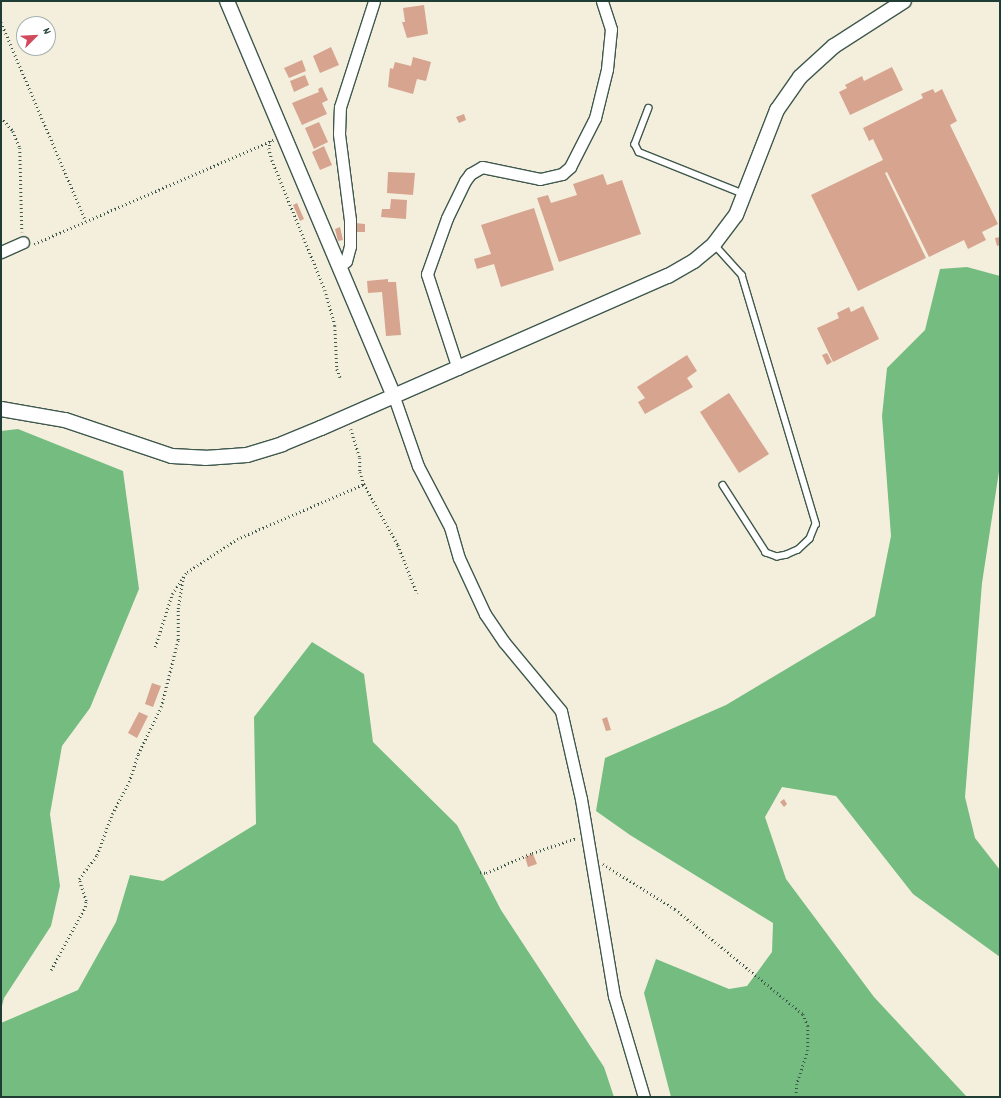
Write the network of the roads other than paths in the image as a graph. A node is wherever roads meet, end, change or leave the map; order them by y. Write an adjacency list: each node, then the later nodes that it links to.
1 (227, 1): 10 (street)
2 (374, 1): 10 (street)
3 (602, 1): 11 (street)
4 (904, 1): 6 (street)
5 (649, 108): 6 (lane)
6 (746, 195): 8 (street)
7 (23, 242): 9 (street)
8 (714, 244): 11 (street); 14 (lane)
9 (1, 252)
10 (339, 267): 12 (street)
11 (458, 369): 12 (street)
12 (394, 397): 13 (street); 15 (street)
13 (1, 409)
14 (723, 486)
15 (644, 1097)

